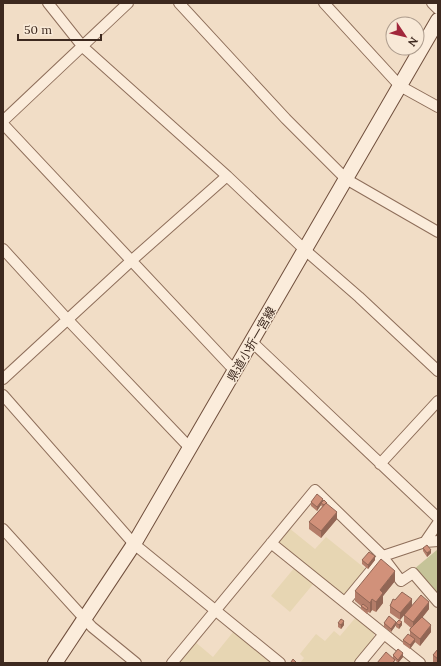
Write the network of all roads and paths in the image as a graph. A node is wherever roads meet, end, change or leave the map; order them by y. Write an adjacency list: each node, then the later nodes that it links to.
1 (48, 3): 8 (street)
2 (128, 3): 8 (street)
3 (179, 3): 13 (street)
4 (324, 3): 9 (street)
5 (432, 3): 6 (street)
6 (438, 9)
7 (438, 20): 9 (main road, 県道小折一宮線)
8 (83, 47): 11 (street); 12 (street)
9 (400, 86): 10 (street); 13 (main road, 県道小折一宮線)
10 (438, 107)
11 (3, 123): 17 (street)
12 (226, 176): 16 (street); 17 (street)
13 (346, 179): 14 (street); 16 (main road, 県道小折一宮線)
14 (438, 232)
15 (3, 249): 18 (street)
16 (305, 250): 19 (main road, 県道小折一宮線); 21 (street)
17 (130, 261): 18 (street); 20 (street)
18 (68, 320): 22 (street); 25 (street)
19 (252, 342): 20 (main road, 県道小折一宮線); 26 (street)
20 (235, 371): 25 (main road, 県道小折一宮線)
21 (438, 371)
22 (3, 379)
23 (3, 395): 33 (street)
24 (438, 400): 26 (street)
25 (190, 448): 33 (main road, 県道小折一宮線)
26 (380, 464): 27 (street)
27 (438, 518)
28 (438, 522): 31 (street)
29 (3, 529): 38 (street)
30 (438, 541): 31 (street)
31 (425, 542): 34 (street)
32 (271, 543): 34 (street); 35 (street); 37 (street)
33 (134, 544): 37 (street); 38 (main road, 県道小折一宮線)
34 (382, 556): 35 (street); 36 (street)
35 (345, 602): 39 (street)
36 (438, 602)
37 (215, 610): 42 (street); 43 (street)
38 (85, 618): 40 (main road, 県道小折一宮線); 41 (street)
39 (384, 634): 44 (street); 45 (street)
40 (55, 663)
41 (136, 663)
42 (172, 663)
43 (280, 663)
44 (360, 663)
45 (420, 663)

